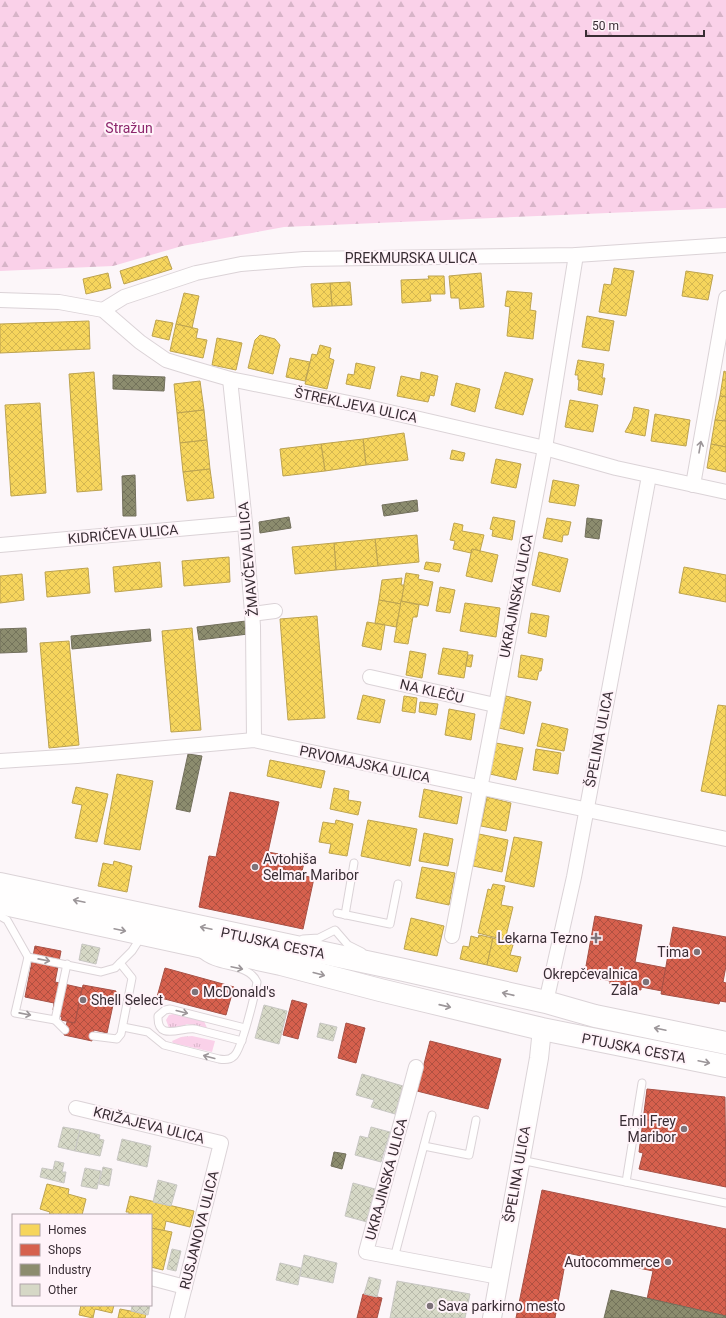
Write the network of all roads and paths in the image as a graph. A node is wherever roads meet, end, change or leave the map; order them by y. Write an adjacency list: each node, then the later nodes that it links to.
1 (726, 244): 2 (street, PREKMURSKA ULICA)
2 (576, 255): 5 (street, PREKMURSKA ULICA); 8 (street, UKRAJINSKA ULICA)
3 (726, 298): 6 (street)
4 (0, 300): 5 (street)
5 (103, 310): 7 (street, ŠTREKLJEVA ULICA)
6 (721, 360): 10 (street, one-way to 6)
7 (230, 379): 8 (street, ŠTREKLJEVA ULICA); 12 (street, ŽMAVČEVA ULICA)
8 (545, 448): 9 (street, ŠTREKLJEVA ULICA); 17 (street, UKRAJINSKA ULICA)
9 (649, 476): 10 (street, ŠTREKLJEVA ULICA); 21 (street, ŠPELINA ULICA)
10 (693, 485): 11 (street, ŠTREKLJEVA ULICA)
11 (726, 492)
12 (245, 523): 13 (street, KIDRIČEVA ULICA); 15 (street, ŽMAVČEVA ULICA)
13 (0, 545)
14 (275, 611): 15 (street)
15 (252, 614): 18 (street, ŽMAVČEVA ULICA)
16 (370, 677): 17 (street, NA KLEČU)
17 (495, 705): 20 (street, UKRAJINSKA ULICA)
18 (254, 740): 19 (street, PRVOMAJSKA ULICA); 20 (street, PRVOMAJSKA ULICA)
19 (0, 761)
20 (479, 788): 21 (street, PRVOMAJSKA ULICA); 31 (street, UKRAJINSKA ULICA)
21 (586, 810): 22 (street, PRVOMAJSKA ULICA); 36 (street, ŠPELINA ULICA)
22 (726, 839)
23 (354, 863): 28 (lane)
24 (0, 884): 36 (main road, PTUJSKA CESTA, one-way to 24)
25 (398, 884): 28 (lane)
26 (0, 903): 30 (main road, PTUJSKA CESTA, one-way to 30)
27 (337, 913): 28 (lane)
28 (344, 915)
29 (0, 916): 33 (lane)
30 (143, 935): 32 (main road, PTUJSKA CESTA); 34 (lane)
31 (452, 936)
32 (191, 945): 39 (lane, one-way to 39); 40 (main road, PTUJSKA CESTA, one-way to 40)
33 (28, 957): 35 (lane, one-way to 35); 37 (lane, one-way to 37)
34 (120, 963): 35 (lane); 38 (lane)
35 (66, 964): 37 (lane)
36 (546, 1002): 40 (main road); 44 (main road, PTUJSKA CESTA, one-way to 36)
37 (55, 1020): 41 (lane)
38 (123, 1027): 42 (lane); 43 (lane, one-way to 38)
39 (245, 1028): 43 (lane); 43 (lane, one-way to 39)
40 (542, 1029): 45 (main road, PTUJSKA CESTA, one-way to 45); 53 (street, ŠPELINA ULICA)
41 (65, 1030)
42 (93, 1036)
43 (242, 1041)
44 (726, 1043)
45 (726, 1066)
46 (416, 1067): 56 (street, UKRAJINSKA ULICA)
47 (642, 1083): 54 (lane)
48 (76, 1108): 51 (street, KRIŽAJEVA ULICA)
49 (432, 1115): 52 (lane)
50 (476, 1120): 52 (lane)
51 (222, 1143): 59 (street, RUSJANOVA ULICA)
52 (424, 1146): 56 (lane)
53 (519, 1159): 54 (lane); 57 (street, ŠPELINA ULICA)
54 (626, 1182): 55 (lane)
55 (726, 1203)
56 (394, 1258): 57 (street, UKRAJINSKA ULICA)
57 (499, 1277): 61 (street, ŠPELINA ULICA)
58 (152, 1278): 59 (street)
59 (185, 1287): 60 (street, RUSJANOVA ULICA)
60 (177, 1318)
61 (492, 1318)

